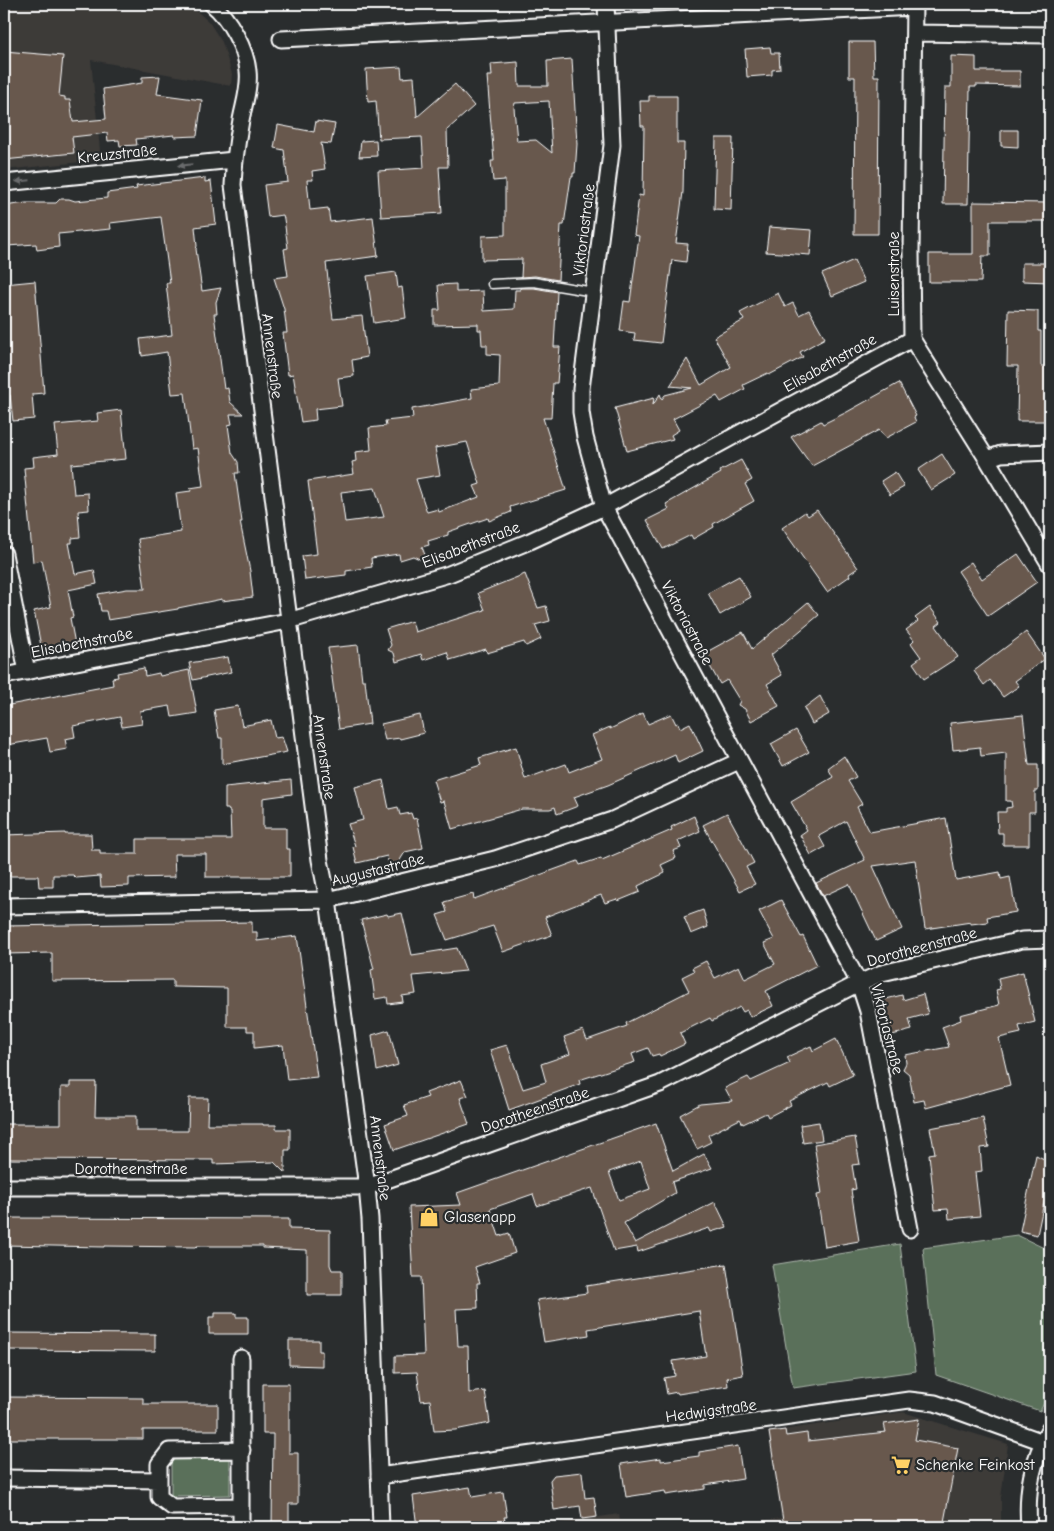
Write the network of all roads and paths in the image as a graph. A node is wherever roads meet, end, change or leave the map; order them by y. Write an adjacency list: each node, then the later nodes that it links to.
1 (212, 4): 8 (street, Annenstraße)
2 (606, 4): 4 (street, Viktoriastraße)
3 (914, 5): 4 (street); 5 (street, Luisenstraße)
4 (607, 23): 7 (street); 11 (street, Viktoriastraße)
5 (914, 33): 6 (street); 12 (street, Luisenstraße)
6 (1050, 35)
7 (281, 38)
8 (234, 160): 9 (street, Kreuzstraße, one-way to 9); 18 (street, Annenstraße)
9 (4, 183)
10 (492, 284): 11 (lane)
11 (594, 292): 15 (street, Viktoriastraße)
12 (912, 339): 14 (street, Luisenstraße); 15 (street, Elisabethstraße)
13 (1050, 452): 14 (street)
14 (988, 459): 17 (street, Luisenstraße)
15 (604, 507): 18 (street, Elisabethstraße); 21 (street, Viktoriastraße)
16 (4, 554): 19 (street)
17 (1050, 565)
18 (288, 621): 19 (street, Elisabethstraße); 22 (street, Annenstraße)
19 (27, 672): 20 (street, Elisabethstraße)
20 (4, 676)
21 (740, 761): 22 (street, Augustastraße); 25 (street, Viktoriastraße)
22 (328, 900): 23 (street, Augustastraße); 27 (street, Annenstraße)
23 (4, 906)
24 (1050, 939): 25 (street, Dorotheenstraße)
25 (859, 983): 27 (street, Dorotheenstraße); 28 (street, Viktoriastraße)
26 (4, 1187): 27 (street, Dorotheenstraße)
27 (367, 1187): 32 (street, Annenstraße)
28 (910, 1229)
29 (241, 1358): 31 (street)
30 (1047, 1435): 32 (street, Hedwigstraße); 38 (street)
31 (242, 1450): 34 (street); 35 (street)
32 (379, 1476): 37 (street, Annenstraße)
33 (4, 1478): 34 (street)
34 (159, 1480): 35 (street)
35 (241, 1506): 36 (street)
36 (241, 1527)
37 (381, 1527)
38 (1029, 1527)

